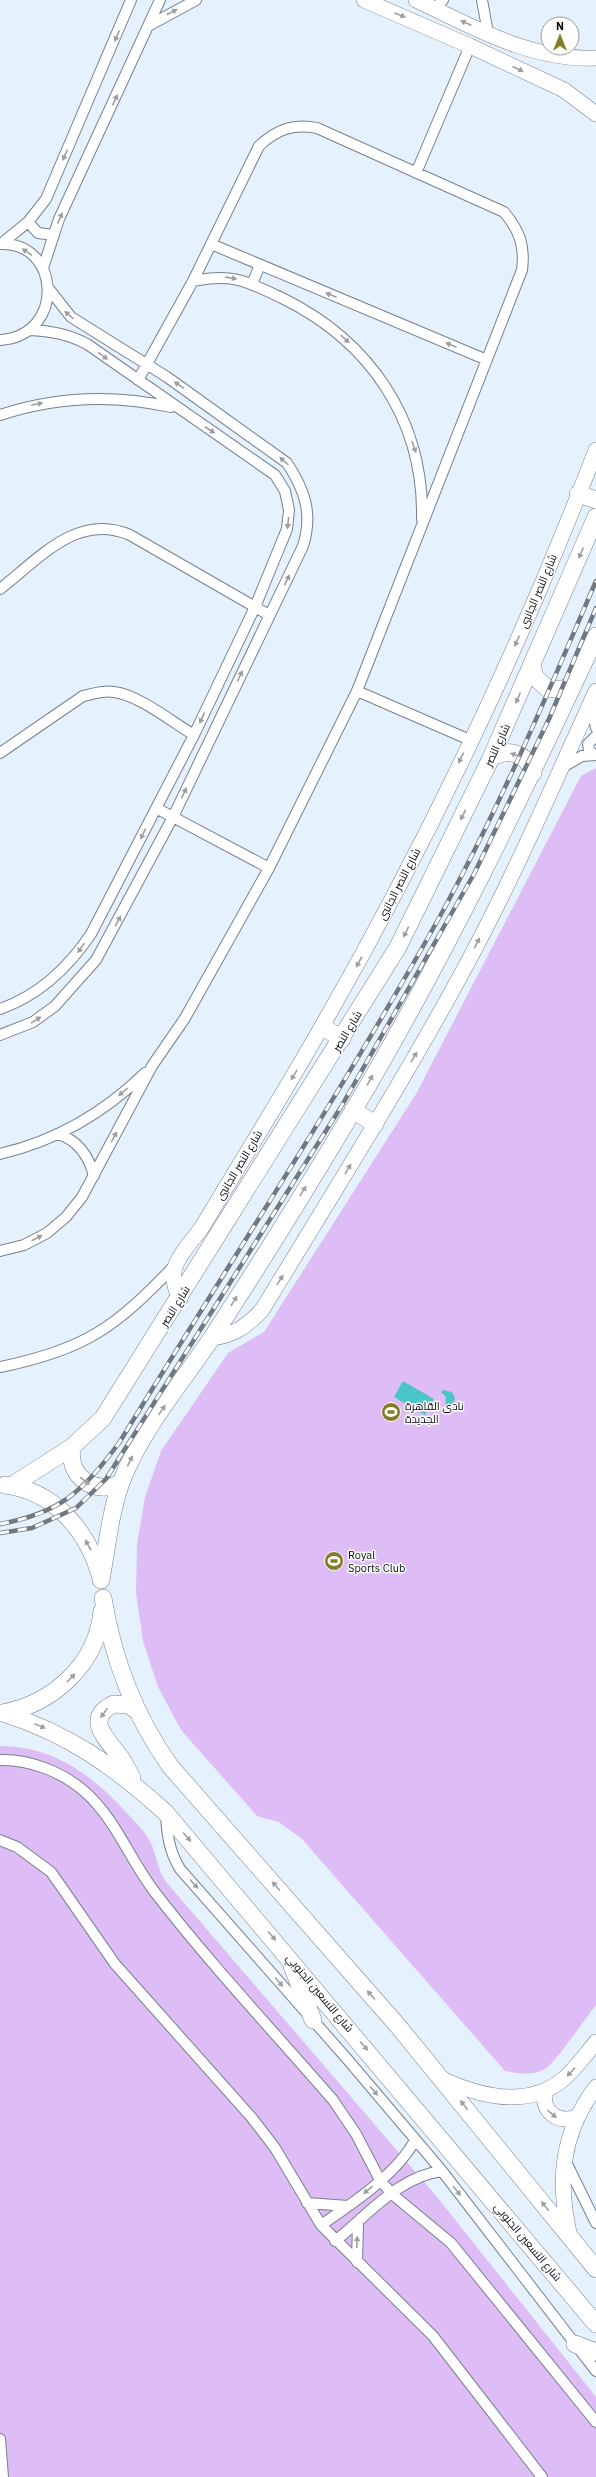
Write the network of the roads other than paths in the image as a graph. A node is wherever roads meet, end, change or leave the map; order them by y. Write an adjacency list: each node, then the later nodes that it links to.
1 (131, 0): 14 (street, one-way to 14)
2 (160, 0): 8 (street)
3 (196, 0): 8 (street, one-way to 3)
4 (364, 0): 10 (street, one-way to 10)
5 (416, 0): 7 (street)
6 (482, 0): 9 (street)
7 (439, 4): 9 (street, one-way to 7)
8 (150, 25): 15 (street, one-way to 8)
9 (488, 32): 11 (street)
10 (470, 46): 12 (street, one-way to 12); 13 (street)
11 (596, 58)
12 (596, 114)
13 (416, 173): 17 (street); 25 (street)
14 (28, 222): 15 (street); 16 (street)
15 (54, 234): 19 (street)
16 (1, 243): 19 (street, one-way to 16)
17 (211, 244): 18 (street); 20 (street)
18 (260, 265): 21 (street); 25 (street, one-way to 18)
19 (43, 268): 22 (street)
20 (193, 281): 21 (street, one-way to 21); 26 (street)
21 (252, 284): 34 (street, one-way to 34)
22 (49, 289): 23 (street); 26 (street, one-way to 22)
23 (29, 330): 24 (street); 27 (street, one-way to 27)
24 (0, 340)
25 (487, 360): 34 (street)
26 (147, 364): 27 (street); 37 (street, one-way to 26)
27 (138, 380): 28 (street)
28 (176, 408): 29 (street, one-way to 28); 36 (street, one-way to 36)
29 (0, 415)
30 (596, 450): 31 (street, شارع النصر الجانبى)
31 (578, 494): 32 (main road); 46 (street, شارع النصر الجانبى, one-way to 46)
32 (596, 500)
33 (596, 517): 39 (main road, شارع النصر, one-way to 39)
34 (422, 526): 41 (street)
35 (0, 589): 36 (street)
36 (255, 607): 37 (street); 44 (street, one-way to 44)
37 (269, 615): 53 (street, one-way to 37)
38 (596, 636): 40 (main road)
39 (532, 666): 40 (main road); 49 (main road, شارع النصر, one-way to 49)
40 (574, 683): 51 (main road)
41 (357, 691): 46 (street); 54 (street)
42 (593, 696): 43 (street); 50 (street)
43 (596, 728)
44 (194, 735): 47 (street); 52 (street)
45 (596, 736): 48 (street)
46 (470, 740): 56 (street, شارع النصر الجانبى, one-way to 56)
47 (0, 753)
48 (595, 755): 50 (street)
49 (491, 758): 51 (main road, one-way to 49); 58 (main road, شارع النصر, one-way to 58)
50 (561, 768): 61 (street, one-way to 50)
51 (533, 773): 60 (main road, one-way to 51)
52 (156, 808): 53 (street); 55 (street, one-way to 55)
53 (173, 817): 54 (street); 57 (street, one-way to 53)
54 (269, 868): 59 (street)
55 (0, 1009)
56 (323, 1027): 58 (main road); 66 (street, شارع النصر الجانبى, one-way to 66)
57 (0, 1035)
58 (342, 1039): 67 (main road, شارع النصر)
59 (152, 1066): 62 (street, one-way to 62); 64 (street, one-way to 59)
60 (353, 1110): 61 (main road); 68 (main road, one-way to 60)
61 (375, 1124): 68 (street, one-way to 61)
62 (57, 1134): 63 (street); 64 (street)
63 (0, 1154)
64 (94, 1176): 65 (street, one-way to 64)
65 (0, 1251)
66 (176, 1264): 67 (street); 69 (street)
67 (180, 1299): 70 (main road, شارع النصر)
68 (211, 1338): 71 (main road, one-way to 68)
69 (0, 1367)
70 (72, 1447): 71 (main road, one-way to 71); 72 (main road, شارع النصر)
71 (121, 1483): 73 (main road)
72 (5, 1485): 73 (main road, one-way to 72)
73 (101, 1580): 74 (main road)
74 (103, 1598): 75 (main road); 76 (main road, one-way to 74)
75 (137, 1711): 78 (main road, one-way to 78); 84 (main road, one-way to 75)
76 (2, 1713): 78 (main road, شارع التسعين الجنوبي, one-way to 78)
77 (0, 1760): 91 (street)
78 (135, 1784): 79 (main road, شارع التسعين الجنوبي)
79 (166, 1812): 81 (main road, شارع التسعين الجنوبي, one-way to 81); 82 (street, one-way to 82)
80 (0, 1840): 93 (street)
81 (286, 1953): 82 (main road); 102 (main road, شارع التسعين الجنوبي, one-way to 102)
82 (313, 2020): 88 (street, one-way to 88)
83 (596, 2042): 86 (street, one-way to 86)
84 (442, 2079): 86 (street); 98 (main road, one-way to 84)
85 (596, 2087): 87 (street)
86 (545, 2091): 87 (street, one-way to 87)
87 (576, 2117): 89 (street)
88 (415, 2140): 90 (street); 91 (street)
89 (565, 2159): 96 (street); 98 (street)
90 (442, 2171): 92 (street); 103 (street, one-way to 103)
91 (380, 2180): 92 (street); 94 (street, one-way to 94)
92 (392, 2194): 95 (street); 106 (street)
93 (307, 2202): 94 (street); 97 (street)
94 (348, 2206): 97 (street)
95 (358, 2223): 99 (street); 100 (street, one-way to 95)
96 (596, 2223)
97 (321, 2225): 99 (street)
98 (570, 2237): 101 (main road)
99 (335, 2241): 100 (street)
100 (357, 2262): 109 (street)
101 (596, 2269)
102 (596, 2324)
103 (575, 2344): 104 (main road); 105 (street)
104 (596, 2352)
105 (596, 2371)
106 (596, 2422)
107 (0, 2439): 108 (street)
108 (3, 2477)
109 (542, 2477)

